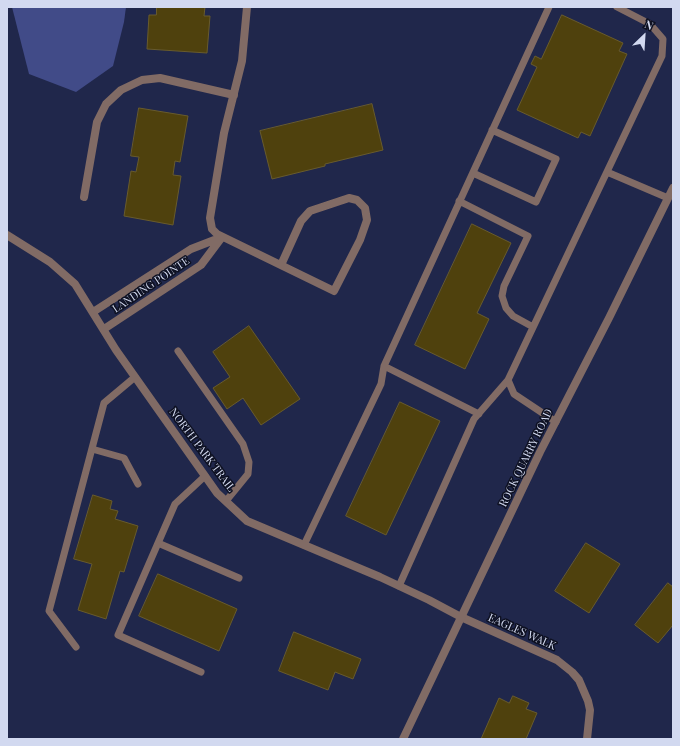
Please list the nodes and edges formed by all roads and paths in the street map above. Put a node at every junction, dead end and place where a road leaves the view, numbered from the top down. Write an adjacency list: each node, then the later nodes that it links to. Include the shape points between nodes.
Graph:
1 (247, 7): 4 (street, via 242,61)
2 (549, 7): 5 (lane)
3 (617, 7): 6 (lane, via 650,24 663,39 662,56)
4 (234, 95): 9 (street, via 160,78 142,80 121,90 106,104 97,122); 13 (street, via 221,145 210,218 214,232)
5 (492, 130): 7 (lane); 7 (lane, via 556,159 536,202)
6 (607, 172): 10 (lane); 16 (lane)
7 (472, 173): 11 (lane)
8 (673, 188): 10 (street, ROCK QUARRY ROAD)
9 (84, 197)
10 (671, 198): 23 (street, ROCK QUARRY ROAD)
11 (459, 201): 16 (lane, via 528,236 504,286 502,296 506,308 513,316); 19 (lane)
12 (7, 235): 15 (street, NORTH PARK TRAIL, via 50,262 75,284)
13 (222, 237): 14 (street); 15 (street, LANDING POINTE, via 191,250); 17 (street, LANDING POINTE, via 201,265)
14 (281, 265): 14 (street, via 301,221 310,211 349,198 362,204 367,220 360,240 334,291)
15 (93, 312): 17 (street, NORTH PARK TRAIL)
16 (533, 327): 21 (lane)
17 (104, 329): 20 (street, NORTH PARK TRAIL)
18 (178, 351): 27 (lane, via 243,444 249,462 248,474)
19 (384, 366): 22 (lane); 29 (lane, via 381,384)
20 (135, 377): 24 (lane, via 104,404); 25 (street, NORTH PARK TRAIL)
21 (508, 380): 22 (lane); 23 (lane, via 514,394)
22 (479, 414): 31 (lane, via 474,419)
23 (556, 422): 32 (street, ROCK QUARRY ROAD)
24 (92, 448): 26 (lane, via 124,458); 33 (lane, via 49,611)
25 (206, 476): 27 (street, NORTH PARK TRAIL); 28 (lane, via 175,504)
26 (138, 484)
27 (226, 501): 29 (street, NORTH PARK TRAIL, via 247,521)
28 (158, 543): 30 (lane); 34 (lane, via 118,635)
29 (304, 545): 31 (street, NORTH PARK TRAIL)
30 (239, 578)
31 (399, 586): 32 (street, NORTH PARK TRAIL)
32 (461, 617): 35 (street, ROCK QUARRY ROAD); 36 (street, EAGLES WALK, via 550,656 572,672 583,686 590,705)
33 (76, 647)
34 (201, 672)
35 (403, 739)
36 (587, 739)

